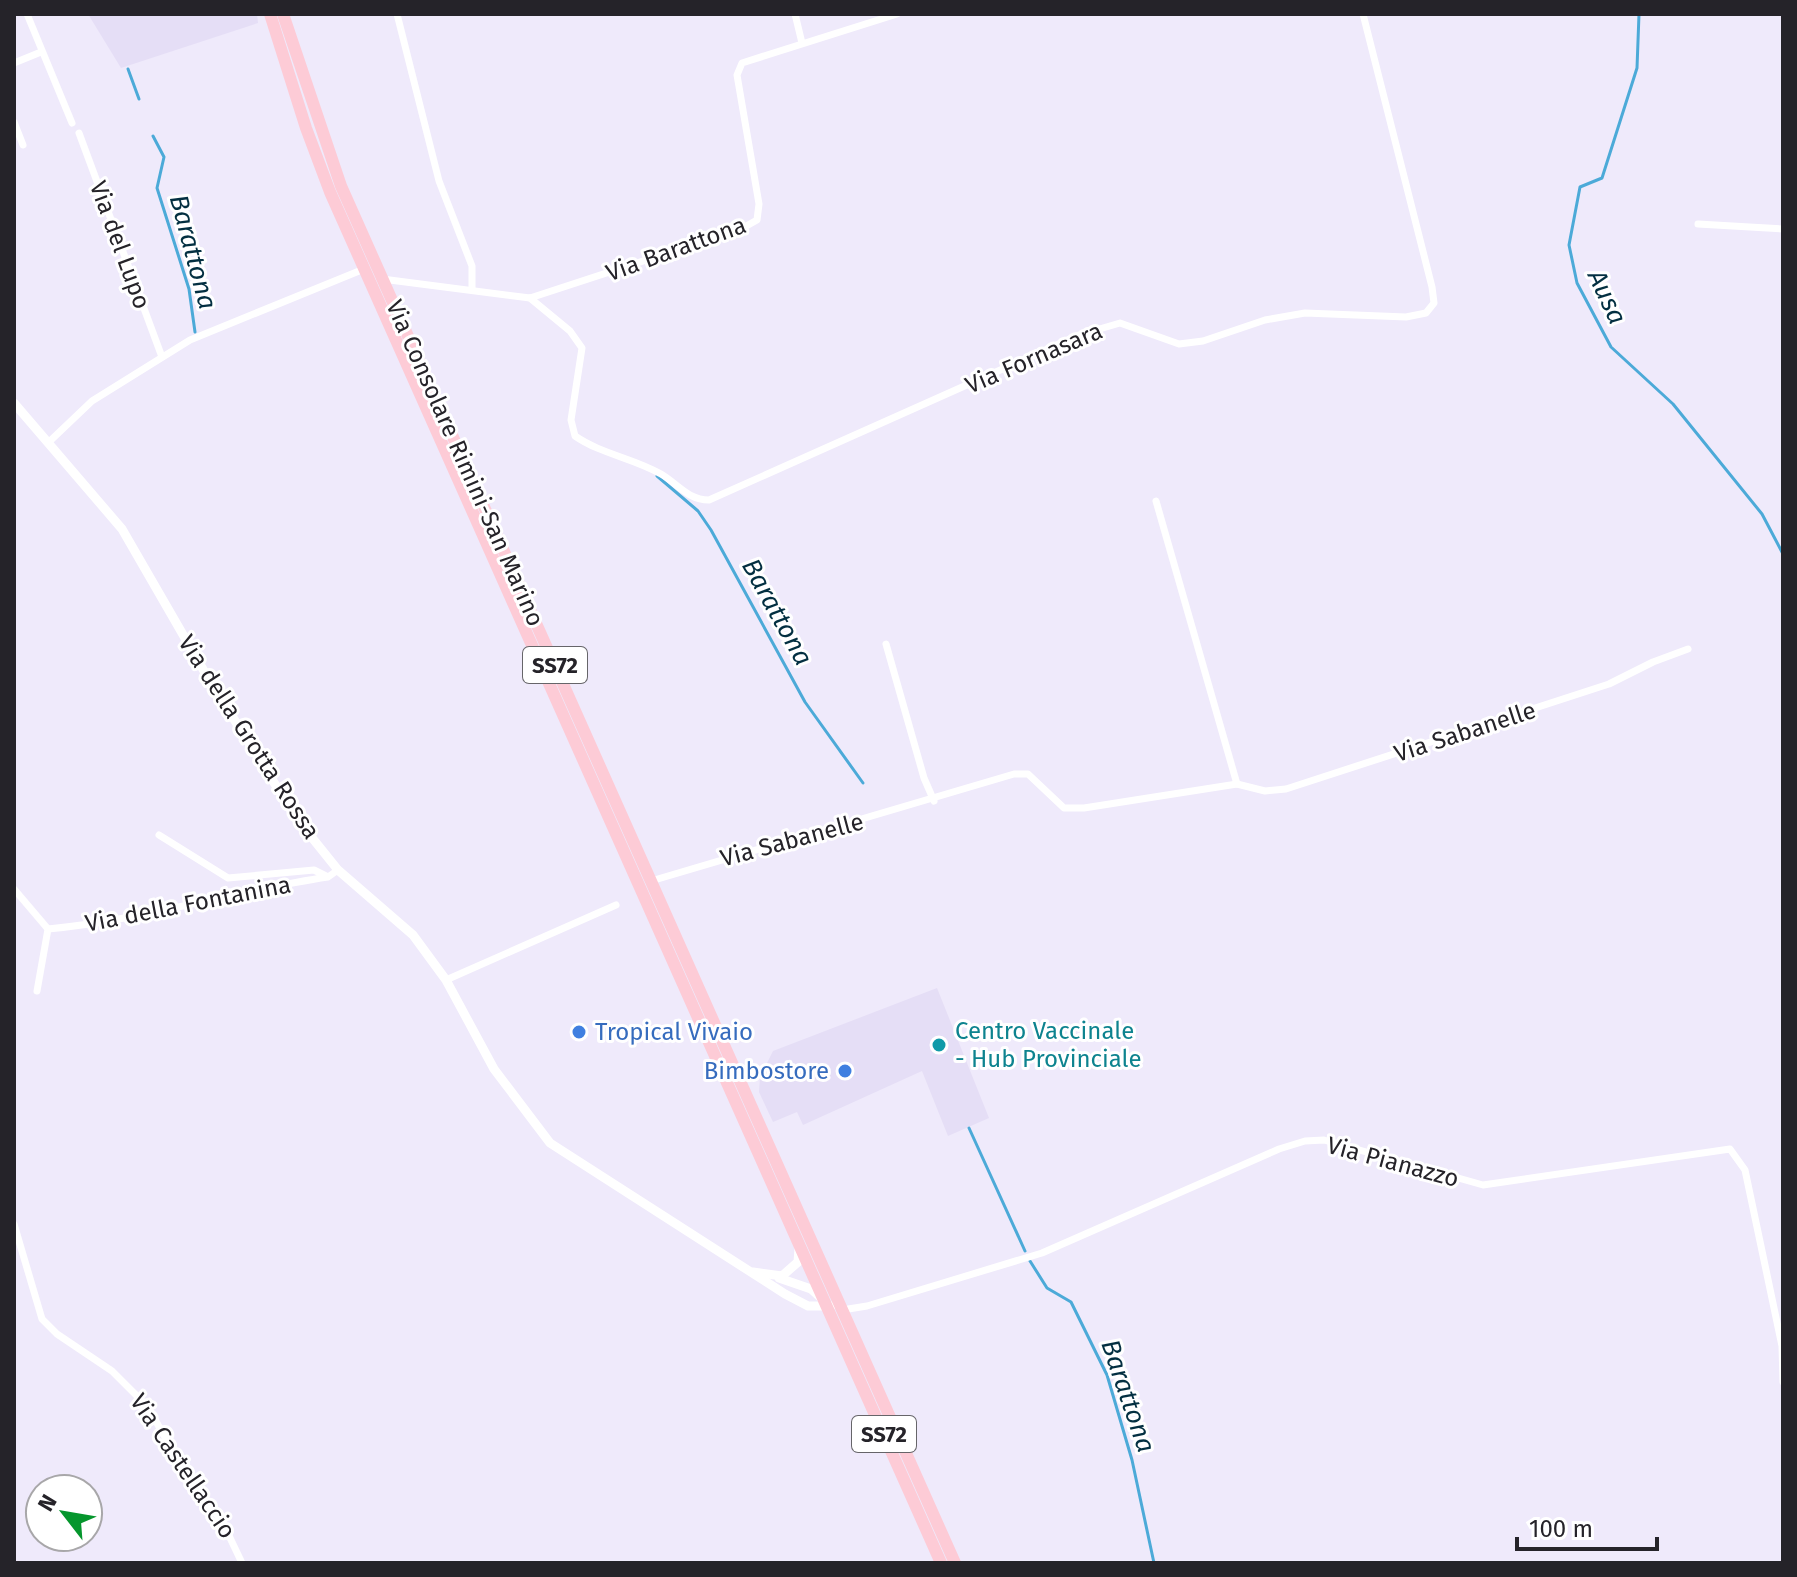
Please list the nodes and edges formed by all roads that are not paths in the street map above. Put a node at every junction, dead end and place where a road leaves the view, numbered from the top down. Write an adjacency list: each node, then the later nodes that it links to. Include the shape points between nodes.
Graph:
1 (27, 14): 9 (street)
2 (270, 14): 17 (main road, Via Consolare Rimini-San Marino / SS72, via 306,128)
3 (283, 14): 18 (main road, Via Consolare Rimini-San Marino / SS72, via 341,186)
4 (397, 14): 19 (street, via 439,181 472,266)
5 (795, 14): 8 (street)
6 (897, 14): 8 (street, Via Barattona)
7 (1363, 14): 20 (street, Via Fornasara, via 1432,287 1434,303 1426,313 1305,313 1179,344 1120,323 1079,335 863,434 709,500 698,500 661,474 575,436 571,420 582,348)
8 (802, 43): 20 (street, Via Barattona, via 742,63 737,75 759,204 757,220)
9 (41, 52): 10 (street); 12 (street)
10 (14, 63)
11 (14, 122): 14 (street)
12 (72, 123)
13 (79, 133): 21 (street, Via del Lupo)
14 (23, 145)
15 (1698, 224): 16 (street)
16 (1783, 229)
17 (363, 269): 18 (street); 21 (street, via 214,329); 39 (main road, Via Consolare Rimini-San Marino / SS72)
18 (384, 281): 19 (street, Via Barattona); 32 (main road, Via Consolare Rimini-San Marino / SS72)
19 (472, 290): 20 (street, Via Barattona)
20 (530, 298)
21 (162, 357): 23 (street, via 92,401)
22 (14, 403): 23 (street, Via della Grotta Rossa)
23 (50, 441): 30 (street, Via della Grotta Rossa, via 122,529 273,783)
24 (1156, 501): 27 (street)
25 (886, 644): 28 (street)
26 (1688, 649): 27 (street, Via Sabanelle, via 1609,684 1286,789 1265,791)
27 (1237, 784): 28 (street, Via Sabanelle, via 1064,808 1028,774 1014,774)
28 (934, 801): 32 (street, Via Sabanelle)
29 (159, 835): 31 (street, Via della Fontanina, via 228,878 314,870)
30 (338, 870): 31 (street, Via della Fontanina); 36 (street, Via della Grotta Rossa, via 413,935)
31 (328, 877): 35 (street, Via della Fontanina, via 233,893 171,911)
32 (651, 881): 43 (main road, Via Consolare Rimini-San Marino / SS72)
33 (14, 889): 35 (street)
34 (616, 905): 36 (street)
35 (48, 929): 37 (street)
36 (446, 980): 40 (street, Via della Grotta Rossa, via 494,1069 550,1143)
37 (37, 991)
38 (14, 1224): 45 (street, Via Castellaccio, via 42,1319 112,1371 148,1407 190,1482 222,1521)
39 (798, 1241): 41 (street, via 798,1262); 42 (main road, Via Consolare Rimini-San Marino / SS72)
40 (750, 1271): 41 (street, Via della Grotta Rossa); 42 (street, Via della Grotta Rossa, via 808,1306)
41 (774, 1277): 42 (street, Via della Grotta Rossa, via 811,1289)
42 (827, 1305): 43 (street); 46 (main road, Via Consolare Rimini-San Marino / SS72)
43 (842, 1310): 44 (street, Via Pianazzo, via 1031,1257 1305,1141 1324,1140 1483,1185 1730,1149 1745,1170 1782,1346); 47 (main road, Via Consolare Rimini-San Marino / SS72)
44 (1783, 1382)
45 (242, 1563)
46 (941, 1563)
47 (955, 1563)

